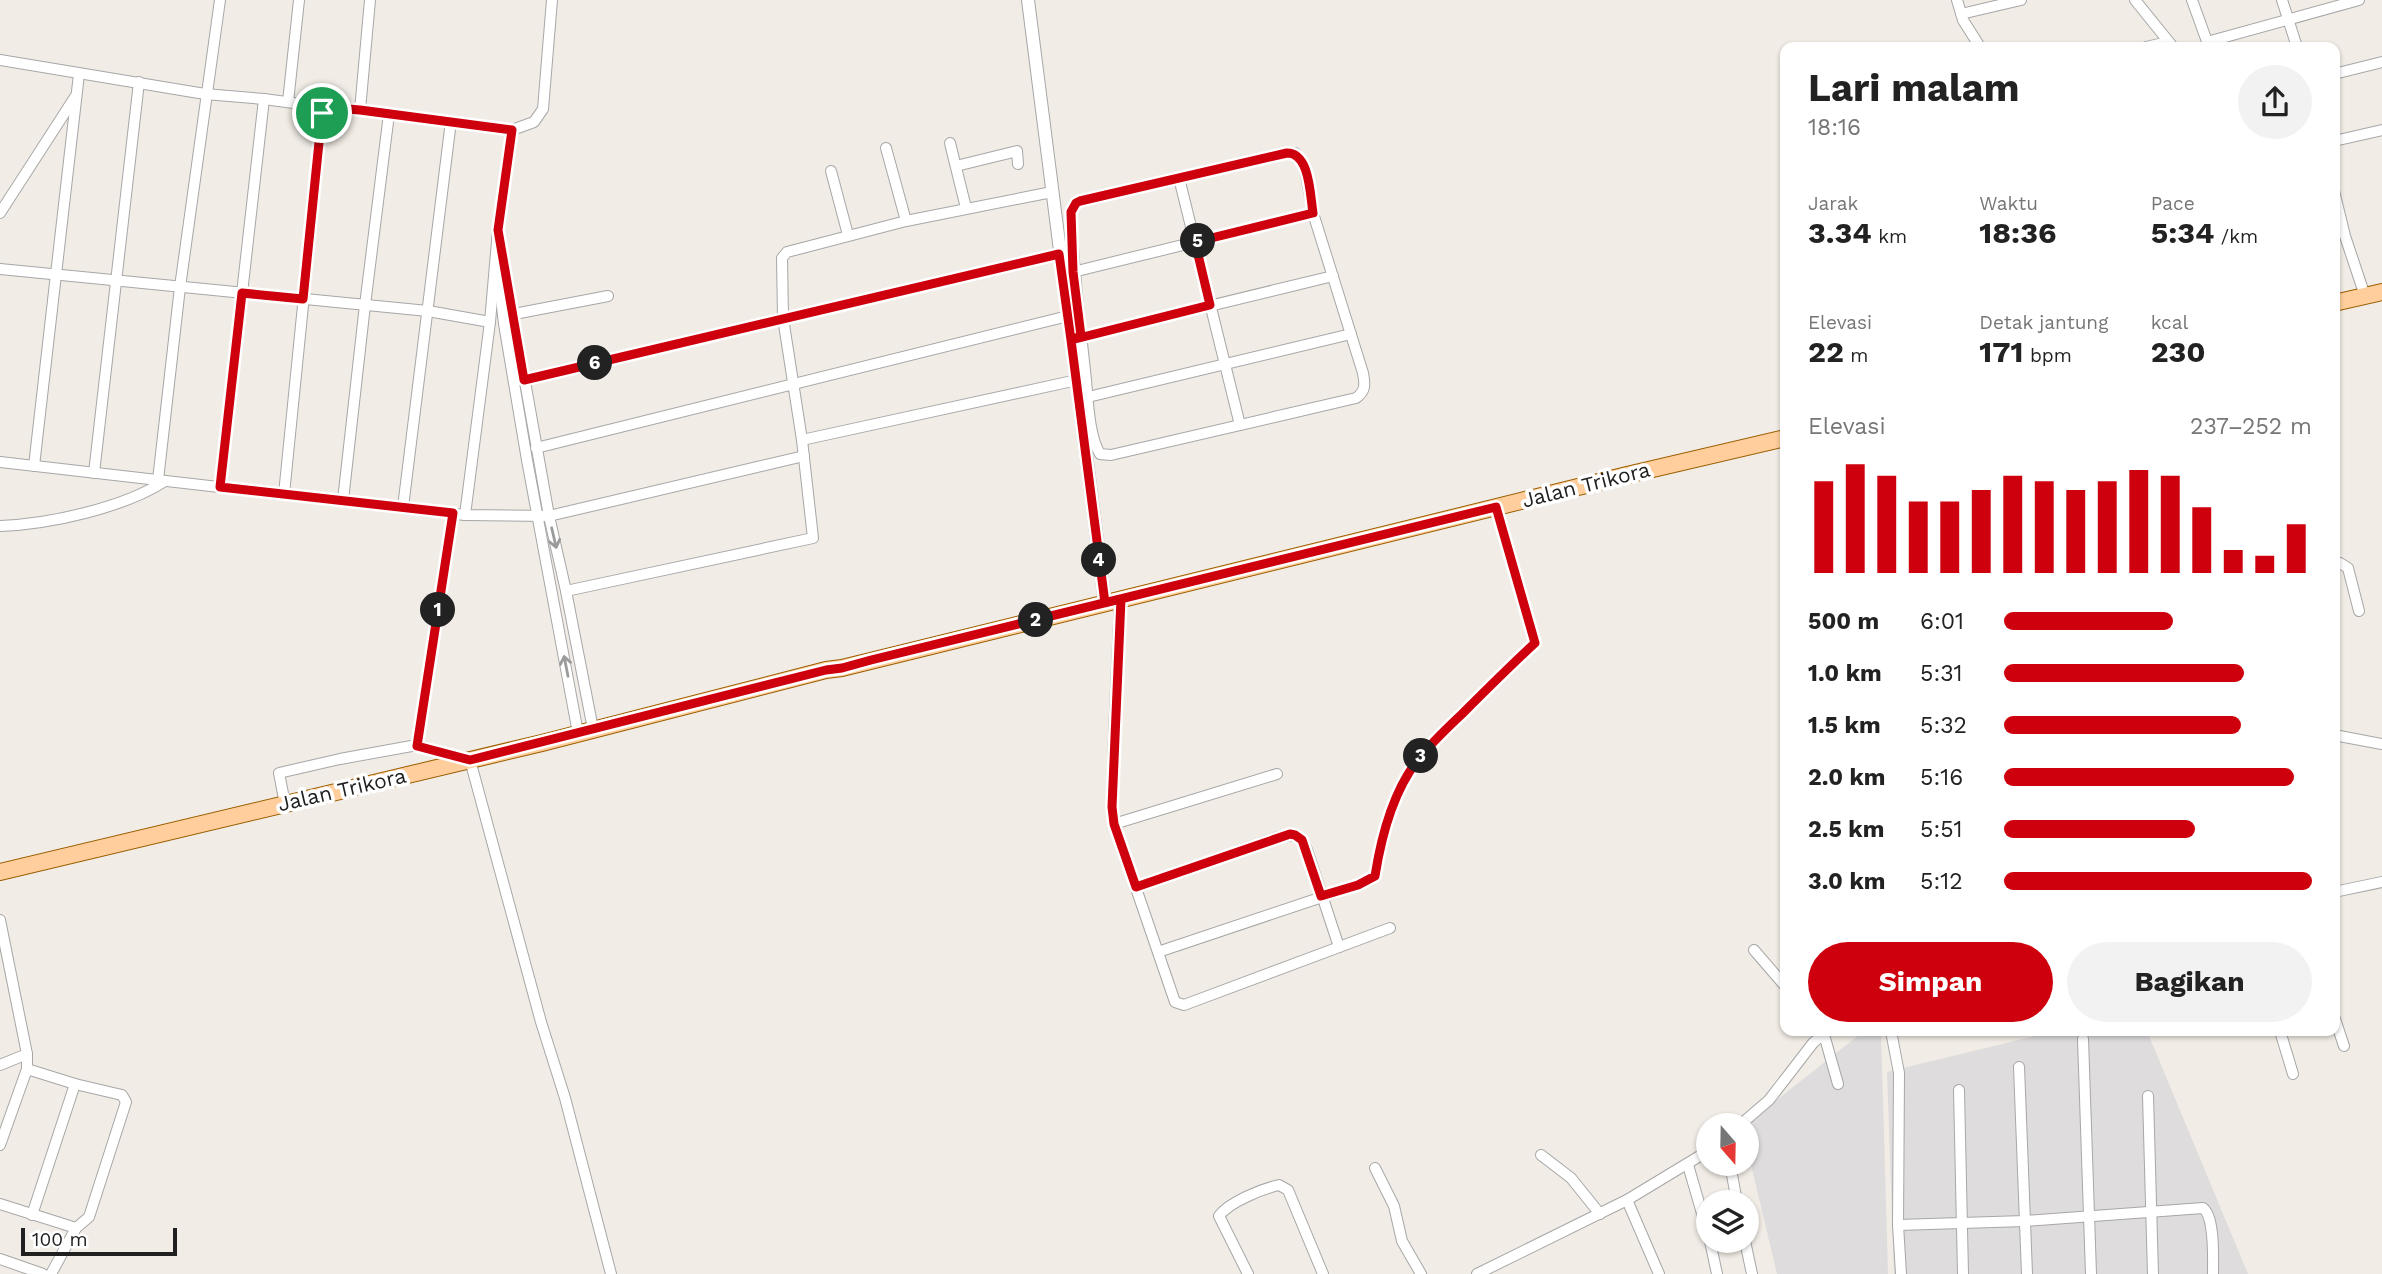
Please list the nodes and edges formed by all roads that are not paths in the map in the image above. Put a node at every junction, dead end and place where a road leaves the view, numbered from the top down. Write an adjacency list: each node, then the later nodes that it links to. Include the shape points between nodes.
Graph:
1 (220, 0): 24 (street)
2 (299, 0): 27 (street)
3 (370, 0): 29 (street)
4 (552, 0): 32 (street, via 542,109 534,122)
5 (1028, 0): 41 (street)
6 (1957, 0): 12 (street)
7 (2021, 0): 12 (street)
8 (2135, 0): 15 (street)
9 (2192, 0): 16 (street)
10 (2282, 0): 13 (street)
11 (2359, 0): 13 (street)
12 (1961, 14): 14 (street)
13 (2288, 21): 17 (street); 18 (street)
14 (1977, 42)
15 (2169, 42)
16 (2207, 42)
17 (2218, 42)
18 (2295, 42)
19 (0, 60): 22 (street)
20 (2382, 62): 21 (street)
21 (2340, 72)
22 (79, 74): 23 (street); 25 (street)
23 (139, 82): 24 (street); 56 (street)
24 (205, 94): 26 (street); 57 (street)
25 (76, 95): 44 (street); 54 (street)
26 (264, 99): 27 (street); 59 (street)
27 (288, 102): 28 (street)
28 (323, 107): 29 (street); 62 (street)
29 (360, 110): 30 (street)
30 (389, 114): 31 (street); 64 (street)
31 (451, 121): 32 (street); 66 (street)
32 (512, 130): 47 (street)
33 (2382, 130): 34 (street)
34 (2340, 140)
35 (950, 143): 38 (street)
36 (886, 148): 46 (street)
37 (1018, 164): 38 (street, via 1017,151)
38 (956, 166): 42 (street)
39 (831, 171): 48 (street)
40 (1179, 178): 43 (street, via 1295,153 1304,164); 49 (street); 53 (street, via 1076,203 1071,212)
41 (1052, 192): 42 (street); 50 (street)
42 (966, 208): 46 (street)
43 (1313, 213): 49 (street); 55 (street)
44 (1, 214)
45 (2340, 216): 61 (street)
46 (906, 221): 48 (street)
47 (498, 230): 51 (street); 67 (street)
48 (848, 235): 69 (street, via 784,254)
49 (1195, 242): 53 (street); 65 (street)
50 (1059, 254): 68 (street); 69 (street)
51 (496, 259): 70 (street); 93 (street, via 504,324)
52 (0, 269): 54 (street)
53 (1073, 272): 72 (street)
54 (56, 274): 56 (street); 84 (street)
55 (1333, 276): 65 (street); 71 (street)
56 (116, 280): 57 (street); 85 (street)
57 (180, 287): 59 (street); 86 (street)
58 (2382, 292): 61 (main road)
59 (242, 293): 62 (street); 87 (street)
60 (608, 296): 67 (street)
61 (2365, 296): 63 (main road)
62 (303, 299): 64 (street); 88 (street)
63 (2340, 302)
64 (365, 305): 66 (street); 89 (street)
65 (1210, 305): 72 (street); 73 (street)
66 (428, 312): 70 (street); 90 (street)
67 (514, 314): 74 (street)
68 (1068, 316): 72 (street); 76 (street)
69 (783, 318): 74 (street); 76 (street)
70 (490, 322): 92 (street)
71 (1351, 334): 73 (street); 78 (street, via 1365,384 1361,394)
72 (1076, 338): 75 (street); 77 (street)
73 (1225, 365): 77 (street); 78 (street)
74 (524, 380): 81 (street)
75 (1077, 380): 80 (street); 97 (street)
76 (792, 383): 80 (street); 81 (street)
77 (1088, 397): 78 (street, via 1096,445 1103,456)
78 (1240, 425)
79 (1780, 439): 91 (main road, Jalan Trikora)
80 (802, 440): 82 (street)
81 (536, 448): 93 (street)
82 (804, 456): 93 (street); 96 (street, via 813,538)
83 (0, 463): 84 (street)
84 (34, 466): 85 (street)
85 (94, 473): 86 (street)
86 (162, 480): 87 (street); 94 (street, via 145,494 96,510)
87 (220, 487): 88 (street)
88 (284, 494): 89 (street)
89 (343, 500): 90 (street)
90 (403, 506): 92 (street)
91 (1496, 507): 97 (main road, Jalan Trikora); 111 (street, via 1535,643 1416,761 1394,806 1375,876)
92 (459, 514): 93 (street); 102 (street)
93 (544, 516): 96 (street, one-way to 96); 99 (street, one-way to 93)
94 (0, 526)
95 (2340, 563): 98 (street, via 2348,568)
96 (566, 591): 99 (street)
97 (1113, 601): 99 (main road, Jalan Trikora); 106 (street)
98 (2359, 611)
99 (586, 731): 103 (main road, Jalan Trikora)
100 (2340, 736): 101 (street)
101 (2382, 744)
102 (417, 746): 103 (street); 105 (street, via 279,773)
103 (470, 760): 105 (main road, Jalan Trikora); 156 (street)
104 (1276, 774): 106 (street)
105 (285, 804): 107 (main road, Jalan Trikora)
106 (1114, 824): 109 (street)
107 (0, 872)
108 (2382, 882): 110 (street)
109 (1136, 887): 111 (street, via 1290,834 1302,840); 116 (street)
110 (2340, 891)
111 (1321, 896): 114 (street); 116 (street)
112 (0, 920): 125 (street)
113 (1390, 928): 114 (street)
114 (1339, 947): 116 (street, via 1181,1006 1170,992)
115 (1754, 950): 117 (street)
116 (1158, 951)
117 (1780, 980)
118 (2340, 1034): 124 (street)
119 (1821, 1036): 134 (street)
120 (1826, 1036): 131 (street)
121 (1892, 1036): 149 (street, via 1899,1073)
122 (2282, 1036): 129 (street)
123 (2083, 1039): 146 (street)
124 (2344, 1046)
125 (27, 1054): 126 (street); 128 (street)
126 (0, 1065)
127 (2019, 1067): 147 (street)
128 (27, 1069): 130 (street); 135 (street)
129 (2293, 1074)
130 (75, 1084): 145 (street); 150 (street, via 122,1095 126,1102 89,1217)
131 (1838, 1084)
132 (1959, 1090): 148 (street)
133 (2148, 1096): 143 (street)
134 (1754, 1113)
135 (0, 1145)
136 (1541, 1154): 144 (street, via 1571,1178)
137 (1696, 1159): 138 (street)
138 (1688, 1165): 140 (street); 141 (street)
139 (1375, 1168): 159 (street, via 1394,1206 1402,1241)
140 (1696, 1193)
141 (1627, 1200): 144 (street); 161 (street)
142 (0, 1204): 145 (street)
143 (2151, 1211): 146 (street); 168 (street); 169 (street, via 2207,1210)
144 (1600, 1214): 160 (street)
145 (32, 1215): 150 (street)
146 (2089, 1216): 147 (street); 167 (street)
147 (2025, 1221): 148 (street); 166 (street)
148 (1961, 1223): 149 (street); 165 (street)
149 (1898, 1225): 164 (street)
150 (76, 1228): 155 (street)
151 (1713, 1253): 162 (street)
152 (1748, 1253): 163 (street)
153 (0, 1259): 154 (street)
154 (43, 1274)
155 (51, 1274)
156 (611, 1274)
157 (1248, 1274): 158 (street, via 1219,1216 1250,1196 1279,1185 1288,1191)
158 (1323, 1274)
159 (1421, 1274)
160 (1477, 1274)
161 (1659, 1274)
162 (1717, 1274)
163 (1752, 1274)
164 (1901, 1274)
165 (1963, 1274)
166 (2026, 1274)
167 (2091, 1274)
168 (2153, 1274)
169 (2213, 1274)

